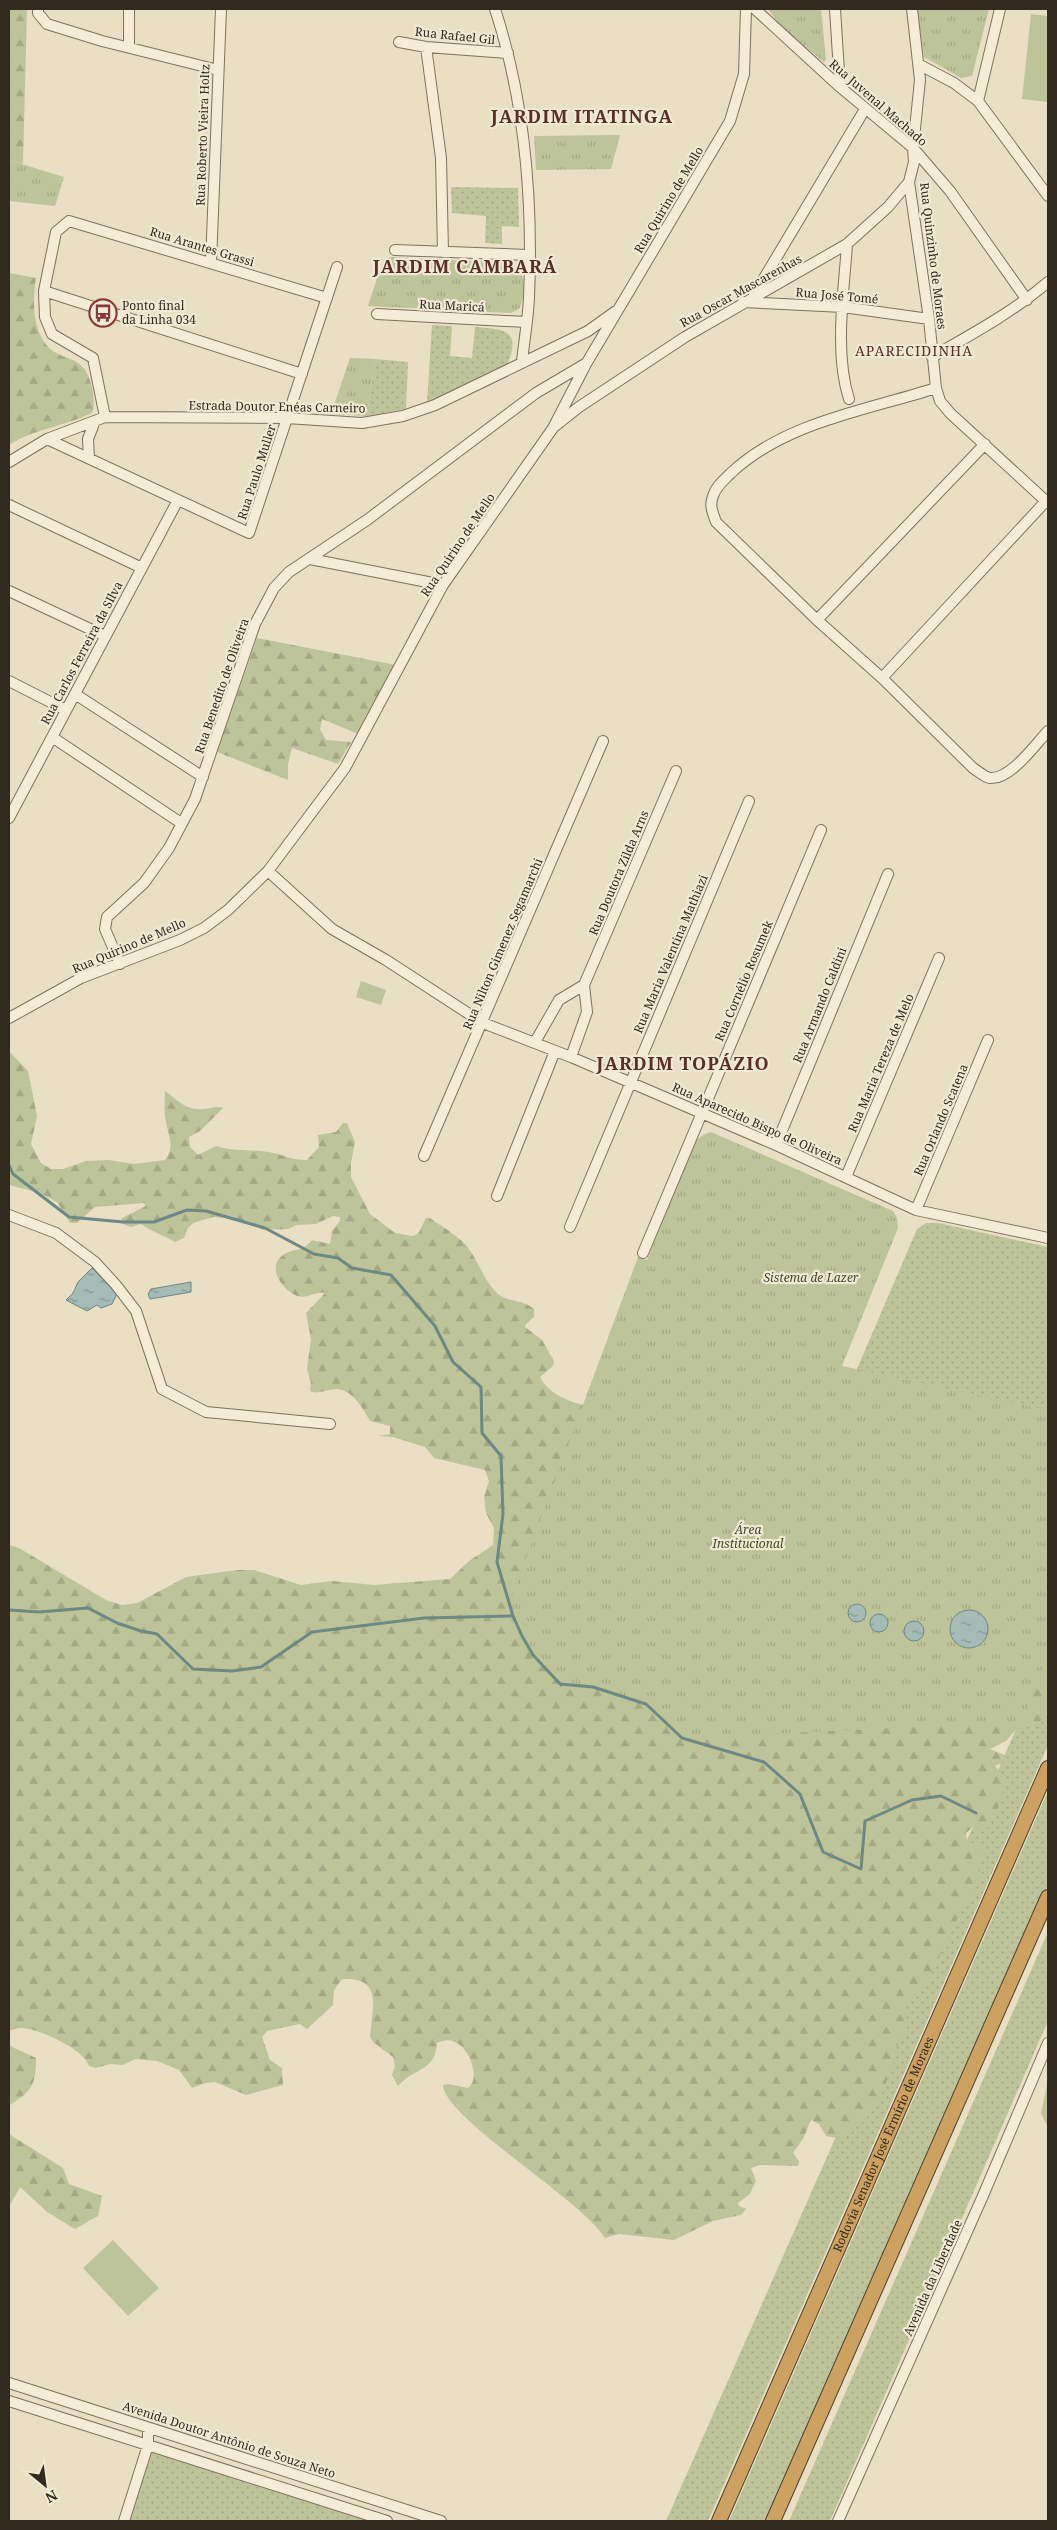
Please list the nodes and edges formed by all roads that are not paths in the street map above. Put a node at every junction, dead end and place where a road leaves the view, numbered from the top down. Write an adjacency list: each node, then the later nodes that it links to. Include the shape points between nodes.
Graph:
1 (38, 9): 11 (street, via 47,24)
2 (129, 9): 11 (street)
3 (221, 9): 15 (street, Rua Roberto Vieira Holtz)
4 (495, 9): 13 (street)
5 (746, 9): 35 (street, Rua Quirino de Mello, via 744,74 730,121)
6 (755, 9): 16 (street, Rua Juvenal Machado)
7 (834, 9): 16 (street)
8 (912, 9): 14 (street, Rua Quinzinho de Moraes)
9 (1000, 9): 17 (street)
10 (399, 42): 12 (street, Rua Rafael Gil)
11 (128, 47): 15 (street)
12 (426, 47): 13 (street, Rua Rafael Gil); 24 (street, via 441,158)
13 (508, 53): 25 (street, via 529,186)
14 (920, 65): 17 (street); 19 (street, Rua Quinzinho de Moraes)
15 (218, 70): 26 (street, Rua Roberto Vieira Holtz)
16 (840, 87): 18 (street, Rua Juvenal Machado)
17 (978, 102): 21 (street)
18 (865, 109): 19 (street, Rua Juvenal Machado); 30 (street)
19 (913, 148): 20 (street, Rua Quinzinho de Moraes, via 914,162); 32 (street, Rua Juvenal Machado, via 950,191)
20 (909, 182): 22 (street, Rua Oscar Mascarenhas, via 888,208); 37 (street, Rua Quinzinho de Moraes)
21 (1048, 196)
22 (847, 244): 30 (street, Rua Oscar Mascarenhas); 34 (street)
23 (395, 250): 24 (street)
24 (443, 252): 25 (street)
25 (528, 255): 38 (street)
26 (211, 263): 29 (street, Rua Arantes Grassi, via 69,221 56,232); 31 (street, Rua Arantes Grassi)
27 (337, 267): 31 (street, Rua Paulo Muller)
28 (1048, 282): 32 (street)
29 (44, 291): 42 (street); 45 (street, via 45,316 52,334 93,358)
30 (754, 295): 33 (street, Rua Oscar Mascarenhas)
31 (327, 298): 42 (street, Rua Paulo Muller)
32 (1027, 300): 39 (street)
33 (742, 302): 34 (street, Rua José Tomé); 48 (street, Rua Oscar Mascarenhas, via 636,369)
34 (843, 307): 37 (street, Rua José Tomé); 44 (street, via 842,377)
35 (619, 309): 40 (street, Estrada Doutor Enéas Carneiro, via 588,331); 41 (street, Rua Quirino de Mello)
36 (377, 314): 38 (street, Rua Maricá)
37 (928, 319): 39 (street, Rua Quinzinho de Moraes)
38 (526, 322): 40 (street)
39 (932, 357): 43 (street, Rua Quinzinho de Moraes)
40 (522, 362): 46 (street, Estrada Doutor Enéas Carneiro, via 435,405 403,416 362,423)
41 (586, 364): 48 (street, Rua Quirino de Mello); 56 (street, Rua Benedito de Oliveira, via 536,393)
42 (302, 374): 46 (street, Rua Paulo Muller)
43 (936, 388): 50 (street, via 940,401 950,413); 60 (street, via 812,425 765,447 718,485 711,509 716,522)
44 (849, 399)
45 (105, 417): 46 (street, Estrada Doutor Enéas Carneiro); 47 (street, Estrada Doutor Enéas Carneiro)
46 (288, 418): 53 (street, Rua Paulo Muller, via 249,533)
47 (95, 421): 49 (street, Estrada Doutor Enéas Carneiro); 51 (street, via 88,439)
48 (552, 428): 58 (street, Rua Quirino de Mello)
49 (47, 439): 51 (street); 52 (street, Estrada Doutor Enéas Carneiro)
50 (985, 444): 54 (street); 60 (street)
51 (89, 458): 53 (street)
52 (9, 462)
53 (178, 500): 57 (street, Rua Carlos Ferreira da SIlva)
54 (1047, 502): 62 (street)
55 (9, 505): 57 (street)
56 (310, 560): 58 (street); 70 (street, Rua Benedito de Oliveira, via 289,572 274,588 255,624)
57 (142, 568): 61 (street, Rua Carlos Ferreira da SIlva)
58 (443, 585): 75 (street, Rua Quirino de Mello, via 345,768)
59 (9, 591): 61 (street)
60 (817, 620): 62 (street)
61 (105, 636): 64 (street, Rua Carlos Ferreira da SIlva)
62 (882, 678): 66 (street, via 973,768 988,778 998,778 1010,772)
63 (9, 681): 65 (street)
64 (75, 694): 65 (street, Rua Carlos Ferreira da SIlva); 70 (street)
65 (66, 710): 67 (street, Rua Carlos Ferreira da SIlva)
66 (1048, 731)
67 (52, 738): 72 (street, Rua Carlos Ferreira da SIlva); 73 (street)
68 (603, 741): 81 (street, Rua Nilton Gimenez Segamarchi)
69 (676, 771): 79 (street, Rua Doutora Zilda Arns)
70 (203, 777): 73 (street, Rua Benedito de Oliveira)
71 (749, 801): 86 (street, Rua Maria Valentina Mathiazi)
72 (9, 818)
73 (180, 824): 78 (street, Rua Benedito de Oliveira, via 169,848 144,883 107,917 105,929)
74 (821, 830): 87 (street, Rua Cornélio Rosumek)
75 (268, 871): 78 (street, Rua Quirino de Mello, via 228,910 204,928); 81 (street, Rua Aparecido Bispo de Oliveira, via 332,929)
76 (888, 874): 88 (street, Rua Armando Caldini)
77 (939, 958): 90 (street, Rua Maria Tereza de Melo)
78 (120, 964): 80 (street, Rua Quirino de Mello, via 81,978)
79 (584, 984): 83 (street, via 559,1000); 85 (street, Rua Doutora Zilda Arns, via 587,1012)
80 (9, 1018)
81 (483, 1022): 83 (street, Rua Aparecido Bispo de Oliveira); 89 (street, Rua Nilton Gimenez Segamarchi)
82 (988, 1040): 92 (street, Rua Orlando Scatena)
83 (535, 1042): 84 (street, Rua Aparecido Bispo de Oliveira)
84 (555, 1051): 85 (street, Rua Aparecido Bispo de Oliveira); 91 (street)
85 (571, 1057): 86 (street, Rua Aparecido Bispo de Oliveira)
86 (631, 1082): 87 (street, Rua Aparecido Bispo de Oliveira); 94 (street, Rua Maria Valentina Mathiazi)
87 (702, 1114): 88 (street, Rua Aparecido Bispo de Oliveira); 96 (street, Rua Cornélio Rosumek)
88 (776, 1145): 90 (street, Rua Aparecido Bispo de Oliveira)
89 (424, 1156)
90 (846, 1177): 92 (street, Rua Aparecido Bispo de Oliveira)
91 (497, 1196)
92 (916, 1210): 95 (street, Rua Aparecido Bispo de Oliveira)
93 (9, 1214): 97 (street, via 56,1233 95,1262 116,1285 136,1311 162,1389 206,1412)
94 (570, 1226)
95 (1048, 1238)
96 (643, 1253)
97 (330, 1424)
98 (1048, 1768): 108 (highway, Rodovia Senador José Ermírio de Moraes)
99 (1048, 1897): 109 (highway)
100 (1048, 2043): 110 (street, Avenida da Liberdade)
101 (9, 2383): 103 (street, Avenida Doutor Antônio de Souza Neto)
102 (9, 2401): 104 (street)
103 (148, 2428): 104 (street); 107 (street, Avenida Doutor Antônio de Souza Neto)
104 (148, 2445): 105 (street); 106 (street)
105 (124, 2521)
106 (387, 2521)
107 (441, 2521)
108 (719, 2521)
109 (773, 2521)
110 (838, 2521)

